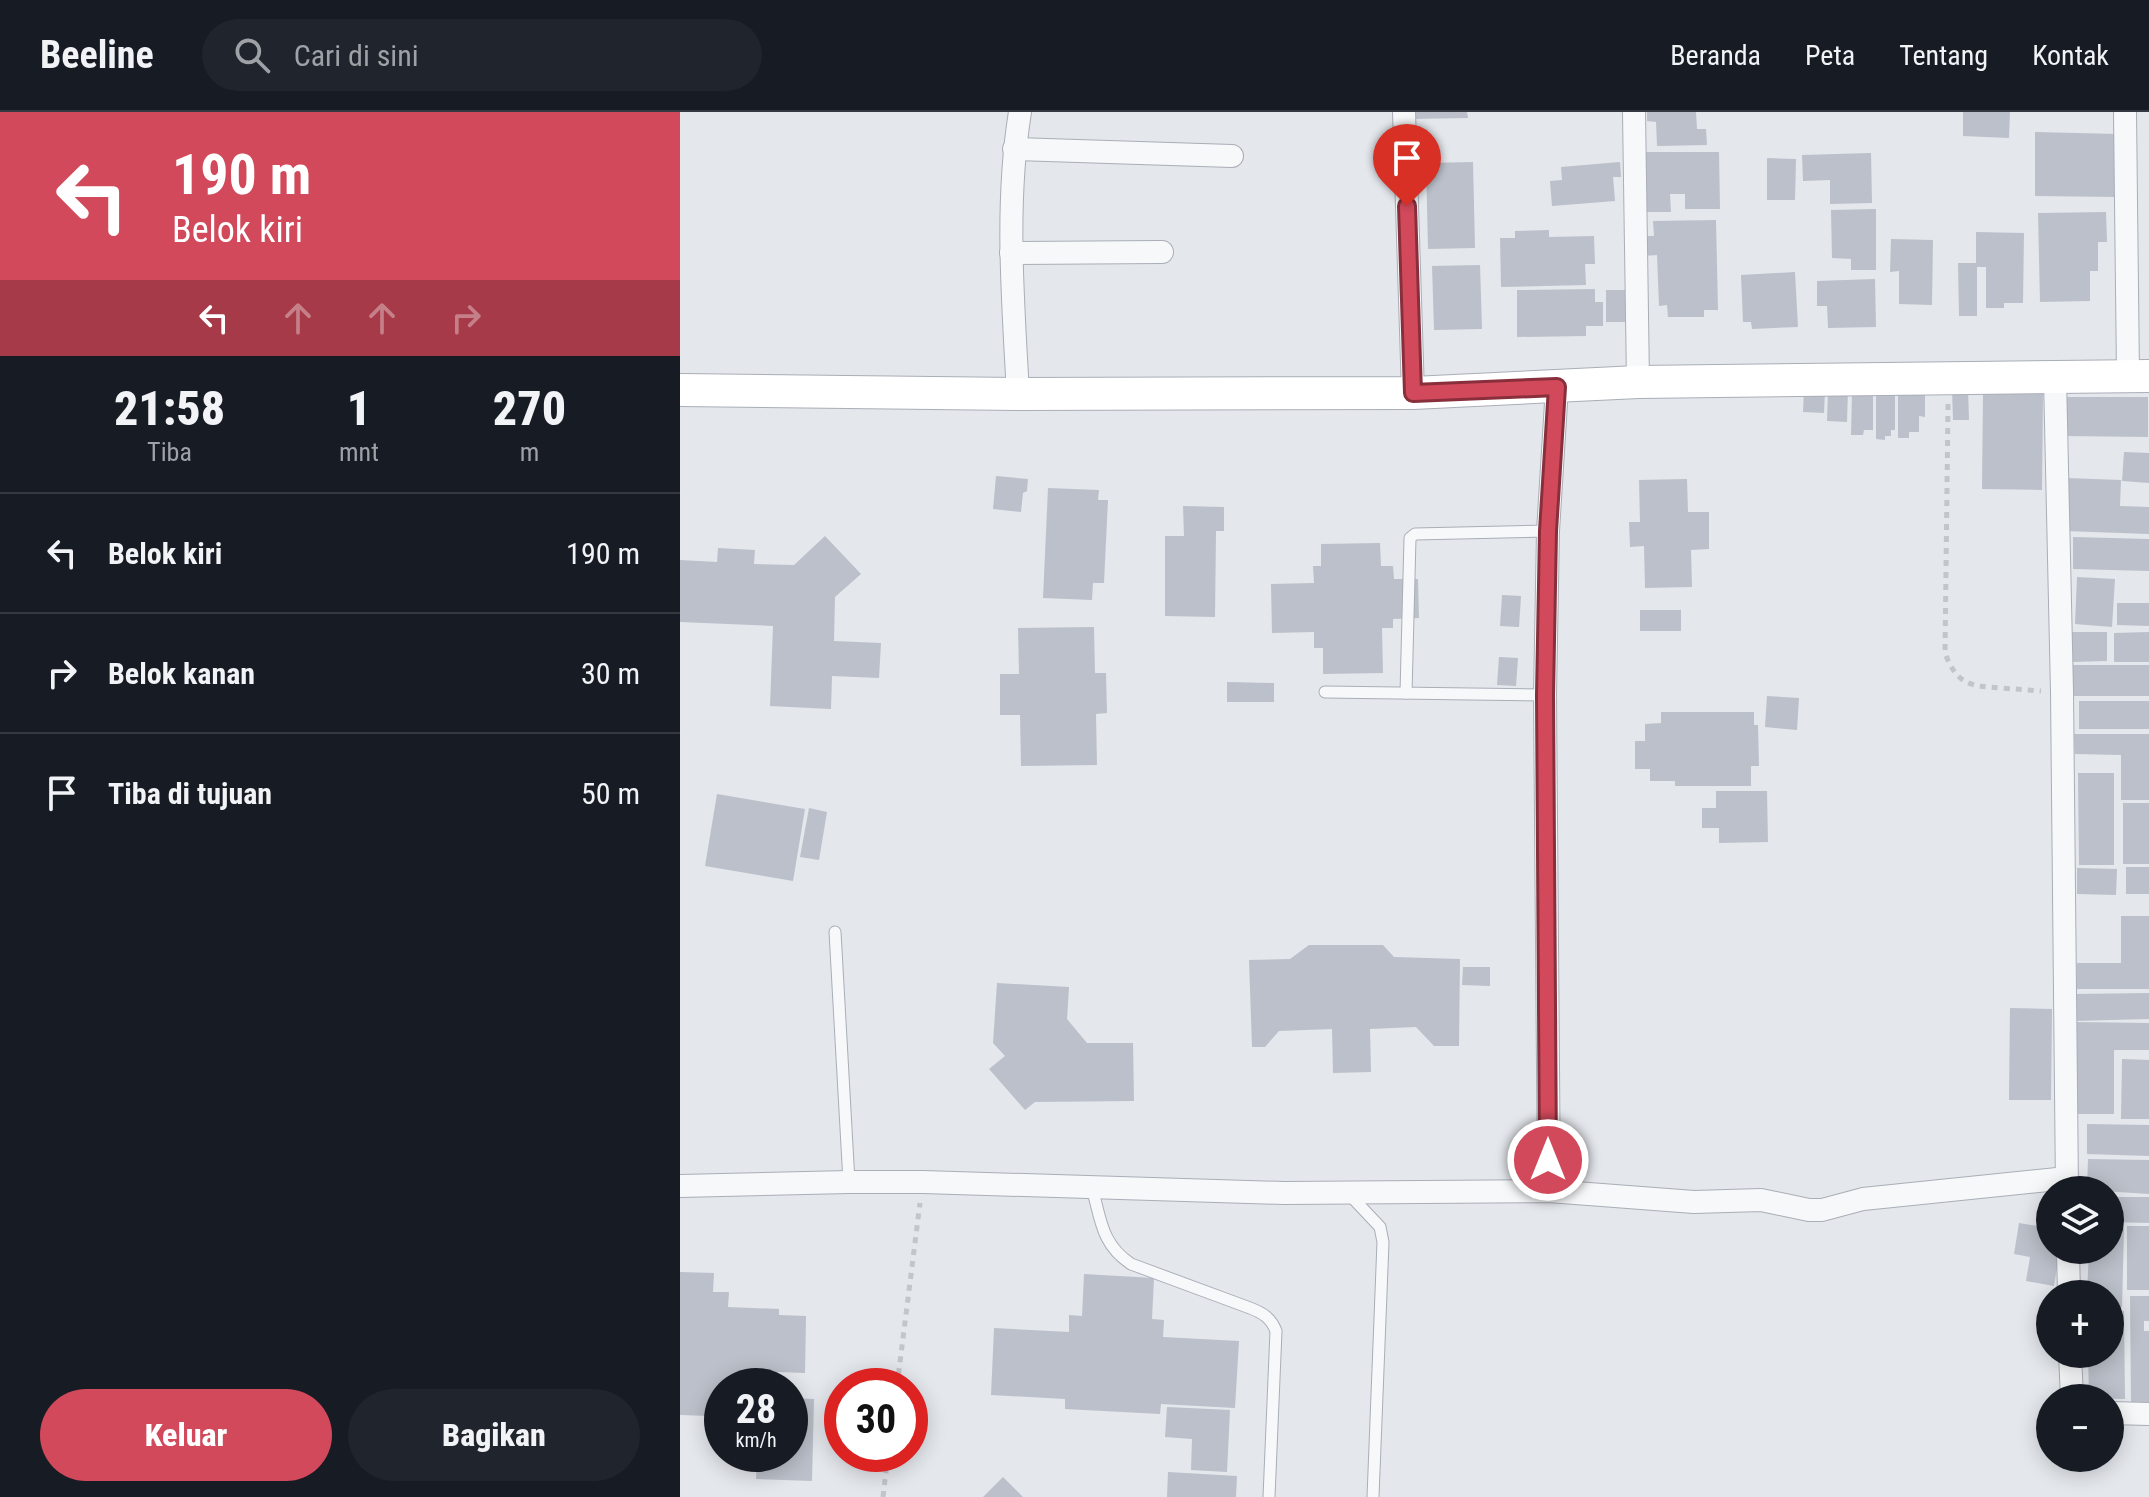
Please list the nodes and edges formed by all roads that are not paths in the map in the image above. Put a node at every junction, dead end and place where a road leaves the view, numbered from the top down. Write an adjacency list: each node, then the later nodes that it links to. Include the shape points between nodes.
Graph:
1 (1020, 112): 5 (street)
2 (1404, 112): 14 (street)
3 (1634, 112): 11 (street)
4 (2125, 112): 9 (street)
5 (1014, 149): 6 (street); 8 (street)
6 (1232, 156)
7 (1162, 252): 8 (street)
8 (1011, 253): 15 (street)
9 (2138, 376): 10 (main road)
10 (2055, 378): 11 (main road); 21 (street)
11 (1638, 382): 12 (main road)
12 (1557, 387): 14 (main road); 16 (street)
13 (680, 390): 15 (main road)
14 (1413, 393): 15 (main road)
15 (1018, 394)
16 (1548, 531): 18 (lane, via 1410,538); 19 (street)
17 (1325, 692): 18 (lane)
18 (1406, 693): 19 (lane)
19 (1545, 695): 26 (street)
20 (835, 932): 22 (lane)
21 (2067, 1176)
22 (849, 1182): 23 (street); 25 (street)
23 (680, 1186)
24 (2036, 1186): 26 (street, via 1863,1199 1822,1210 1761,1200 1694,1202)
25 (1092, 1188): 27 (street); 30 (lane, via 1107,1240 1117,1255 1272,1321 1276,1331)
26 (1549, 1191): 27 (street)
27 (1347, 1193): 31 (lane, via 1380,1227 1383,1242)
28 (2124, 1413): 29 (street)
29 (2149, 1414)
30 (1269, 1497)
31 (1373, 1497)

